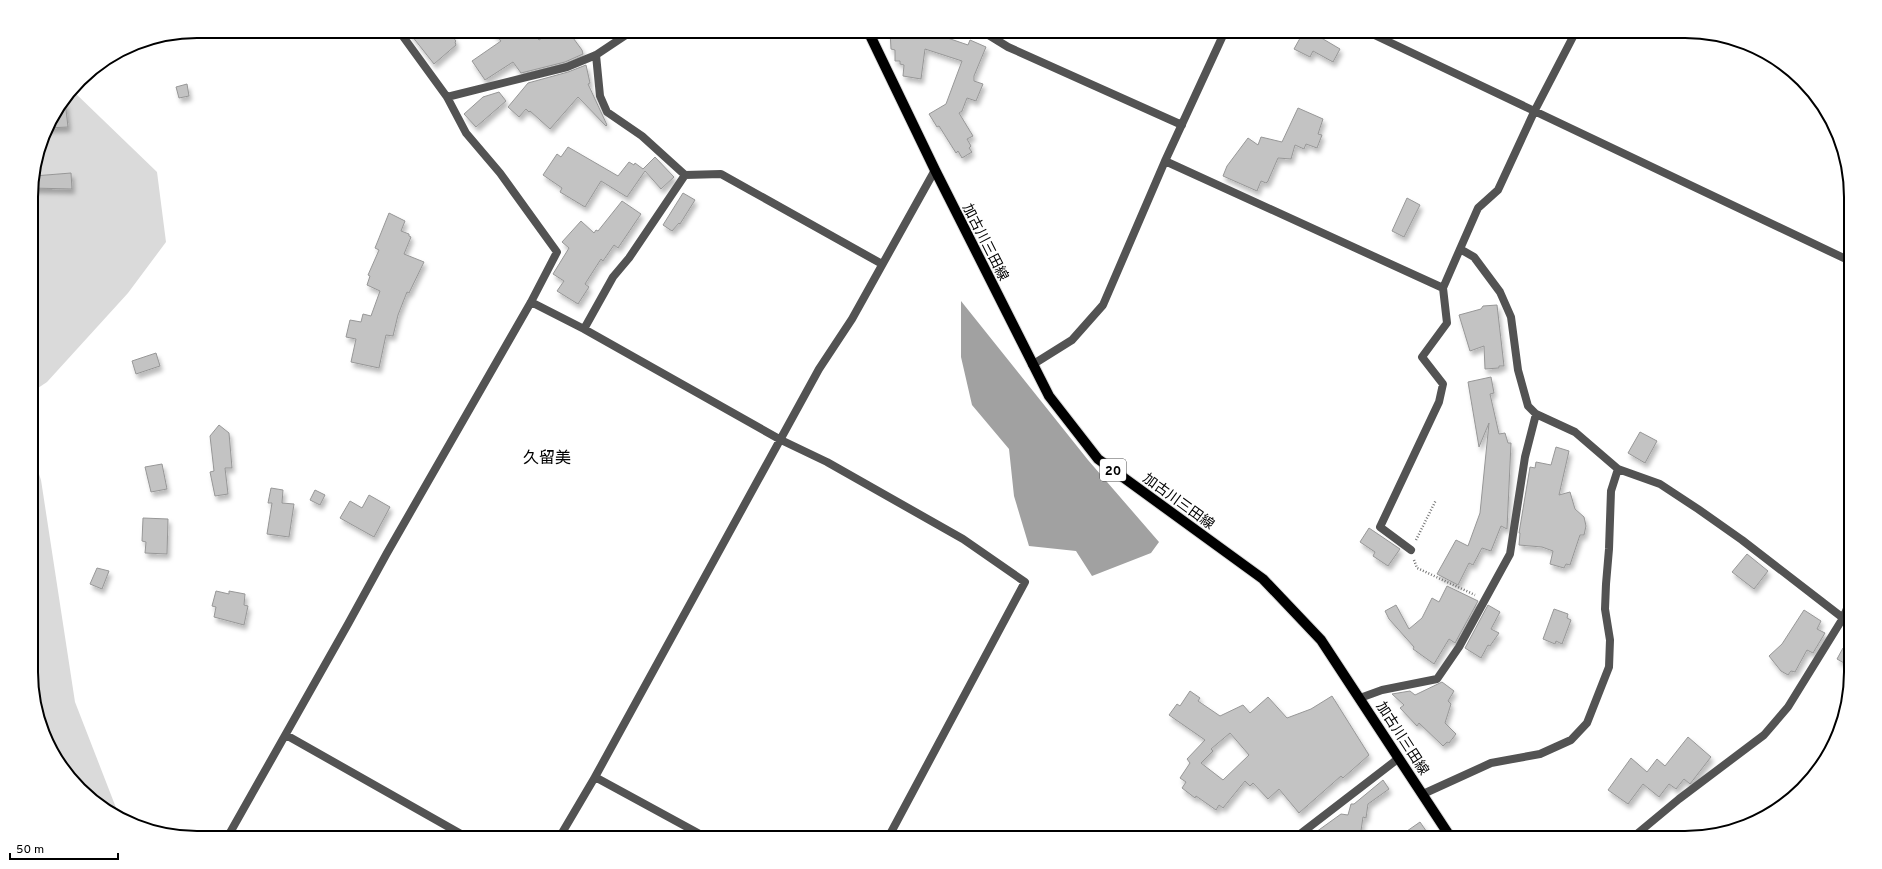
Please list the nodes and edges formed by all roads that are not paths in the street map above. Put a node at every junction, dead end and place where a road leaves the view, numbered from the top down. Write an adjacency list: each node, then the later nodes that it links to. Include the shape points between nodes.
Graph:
1 (404, 38): 9 (street)
2 (622, 38): 8 (street)
3 (871, 38): 13 (main road, 加古川三田線 / 20)
4 (993, 38): 11 (street, via 1008,47)
5 (1222, 38): 11 (street)
6 (1381, 38): 10 (street)
7 (1572, 38): 10 (street)
8 (596, 55): 9 (street, via 567,67); 14 (street, via 600,96 607,112 642,136)
9 (446, 97): 19 (street, via 466,133 500,173 558,252)
10 (1535, 110): 15 (street, via 1498,190 1478,208); 16 (street)
11 (1182, 125): 12 (street)
12 (1165, 161): 18 (street); 21 (street, via 1103,305 1072,340)
13 (935, 170): 17 (street); 21 (main road, 加古川三田線 / 20)
14 (685, 175): 17 (street, via 722,174); 20 (street, via 629,258 613,277)
15 (1460, 249): 18 (street); 22 (street, via 1474,257 1500,292 1511,317 1518,370 1528,406)
16 (1844, 257)
17 (882, 264): 23 (street, via 852,319 819,369)
18 (1443, 288): 25 (street, via 1447,323 1422,357 1443,384 1439,402 1380,527)
19 (531, 302): 20 (street); 28 (street)
20 (584, 329): 23 (street)
21 (1032, 365): 27 (main road, 加古川三田線 / 20, via 1049,396 1098,459 1263,579 1320,640)
22 (1536, 414): 24 (street, via 1575,432); 27 (street, via 1525,457 1510,554 1459,646 1437,679 1382,690)
23 (781, 440): 30 (street); 36 (street, via 827,462 963,538 1025,582)
24 (1618, 469): 26 (street, via 1660,484 1698,509); 31 (street, via 1611,491 1606,584 1609,667 1587,723 1572,740 1540,754 1491,763)
25 (1411, 550)
26 (1843, 618): 39 (street, via 1788,707 1764,735)
27 (1360, 698): 29 (main road, 加古川三田線 / 20)
28 (286, 735): 32 (street); 33 (street)
29 (1399, 758): 31 (main road, 加古川三田線 / 20); 37 (street)
30 (595, 777): 34 (street); 35 (street)
31 (1423, 794): 38 (main road, 加古川三田線 / 20)
32 (231, 831)
33 (456, 831)
34 (563, 831)
35 (694, 831)
36 (892, 831)
37 (1304, 831)
38 (1447, 831)
39 (1640, 831)

